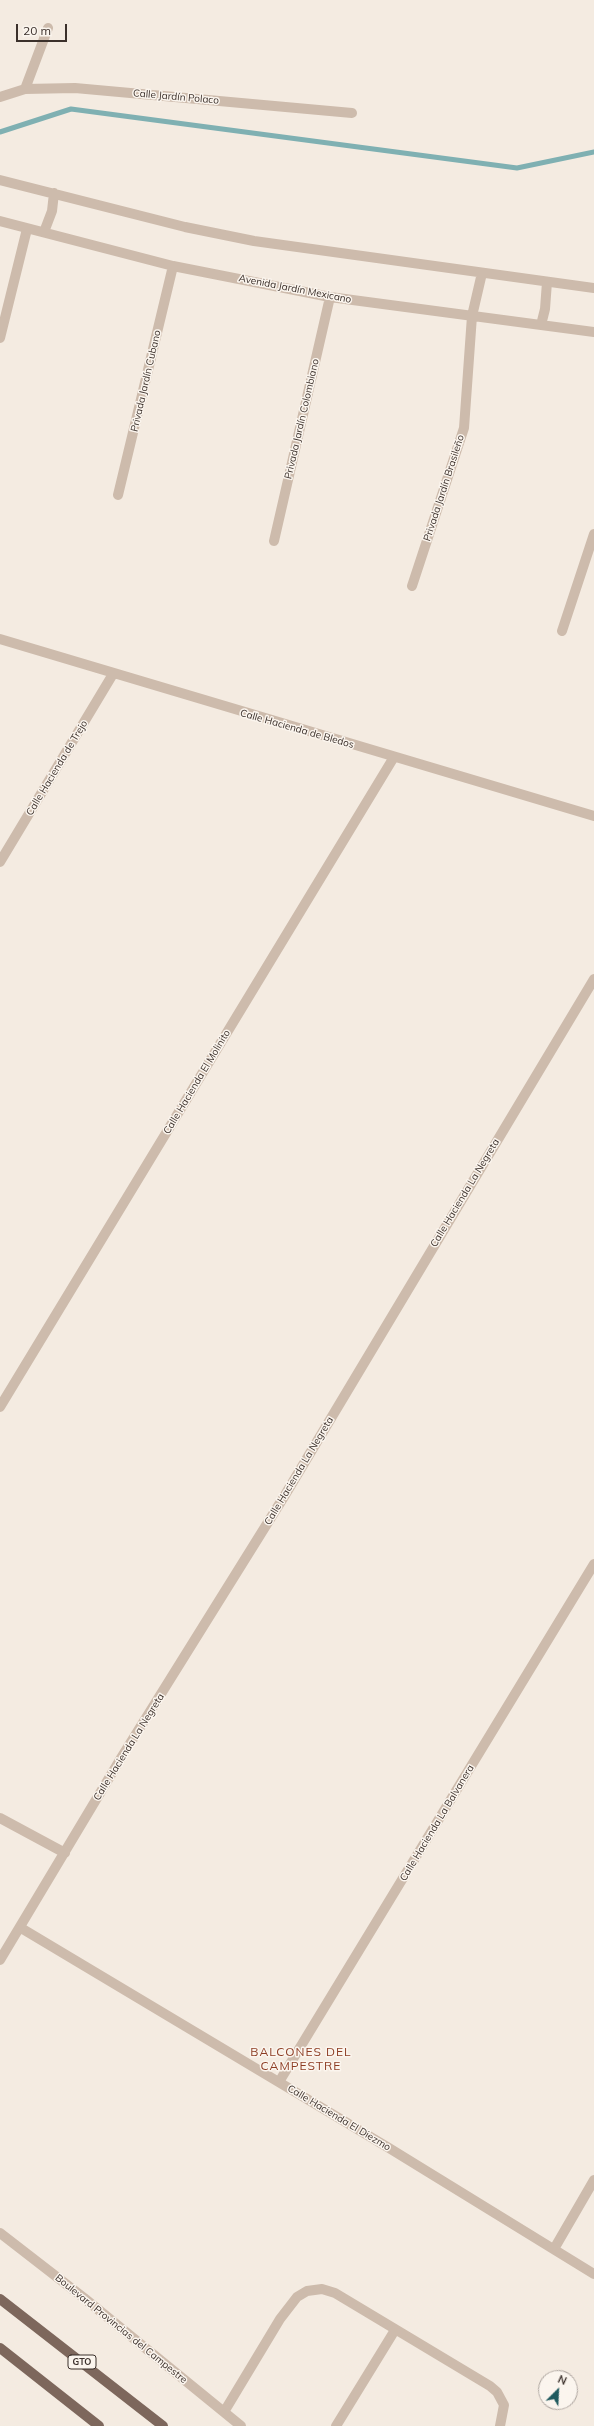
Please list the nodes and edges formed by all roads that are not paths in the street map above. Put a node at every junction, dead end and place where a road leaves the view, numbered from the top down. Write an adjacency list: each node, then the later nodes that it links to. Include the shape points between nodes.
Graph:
1 (48, 28): 2 (street)
2 (25, 89): 3 (street, Calle Jardín Polaco); 4 (street, Calle Jardín Polaco, via 75,88)
3 (0, 97)
4 (352, 113)
5 (1, 182): 6 (street)
6 (54, 193): 9 (street, via 52,211); 11 (street, via 185,227 254,241)
7 (0, 221): 8 (street, Avenida Jardín Mexicano)
8 (27, 229): 9 (street, Avenida Jardín Mexicano); 18 (street)
9 (44, 232): 10 (street, Avenida Jardín Mexicano)
10 (172, 266): 14 (street, Avenida Jardín Mexicano); 19 (street, Privada Jardín Cubano)
11 (482, 273): 12 (street); 15 (street, Privada Jardín Brasileño)
12 (547, 282): 13 (street); 16 (street)
13 (594, 288)
14 (330, 297): 15 (street, Avenida Jardín Mexicano); 21 (street, Privada Jardín Colombiano)
15 (472, 316): 16 (street, Avenida Jardín Mexicano); 22 (street, Privada Jardín Brasileño, via 464,428)
16 (541, 324): 17 (street, Avenida Jardín Mexicano)
17 (594, 332)
18 (0, 338)
19 (118, 495)
20 (594, 534): 23 (street)
21 (274, 541)
22 (412, 586)
23 (562, 631)
24 (0, 639): 25 (street, Calle Hacienda de Bledos)
25 (113, 674): 26 (street, Calle Hacienda de Bledos); 28 (street, Calle Hacienda de Trejo)
26 (394, 757): 27 (street, Calle Hacienda de Bledos); 30 (street, Calle Hacienda El Molinito)
27 (594, 816)
28 (0, 862)
29 (594, 980): 33 (street, Calle Hacienda La Negreta, via 285,1495 121,1758)
30 (0, 1407)
31 (594, 1564): 36 (street, Calle Hacienda La Balvanera)
32 (0, 1818): 33 (street)
33 (65, 1853): 34 (street, Calle Hacienda La Negreta)
34 (21, 1928): 35 (street, Calle Hacienda La Negreta); 36 (street, Calle Hacienda El Diezmo)
35 (0, 1960)
36 (279, 2082): 39 (street, Calle Hacienda El Diezmo)
37 (594, 2180): 39 (street)
38 (0, 2234): 44 (street, Boulevard Provincias del Campestre, via 84,2298)
39 (554, 2249): 40 (street, Calle Hacienda El Diezmo)
40 (594, 2274)
41 (0, 2299): 46 (main road, GTO)
42 (395, 2330): 44 (street, via 329,2290 302,2293 280,2319); 48 (street); 49 (street, via 497,2392 504,2406)
43 (0, 2348): 45 (main road)
44 (224, 2412): 47 (street, Boulevard Provincias del Campestre)
45 (99, 2426)
46 (163, 2426)
47 (241, 2426)
48 (336, 2426)
49 (500, 2426)

